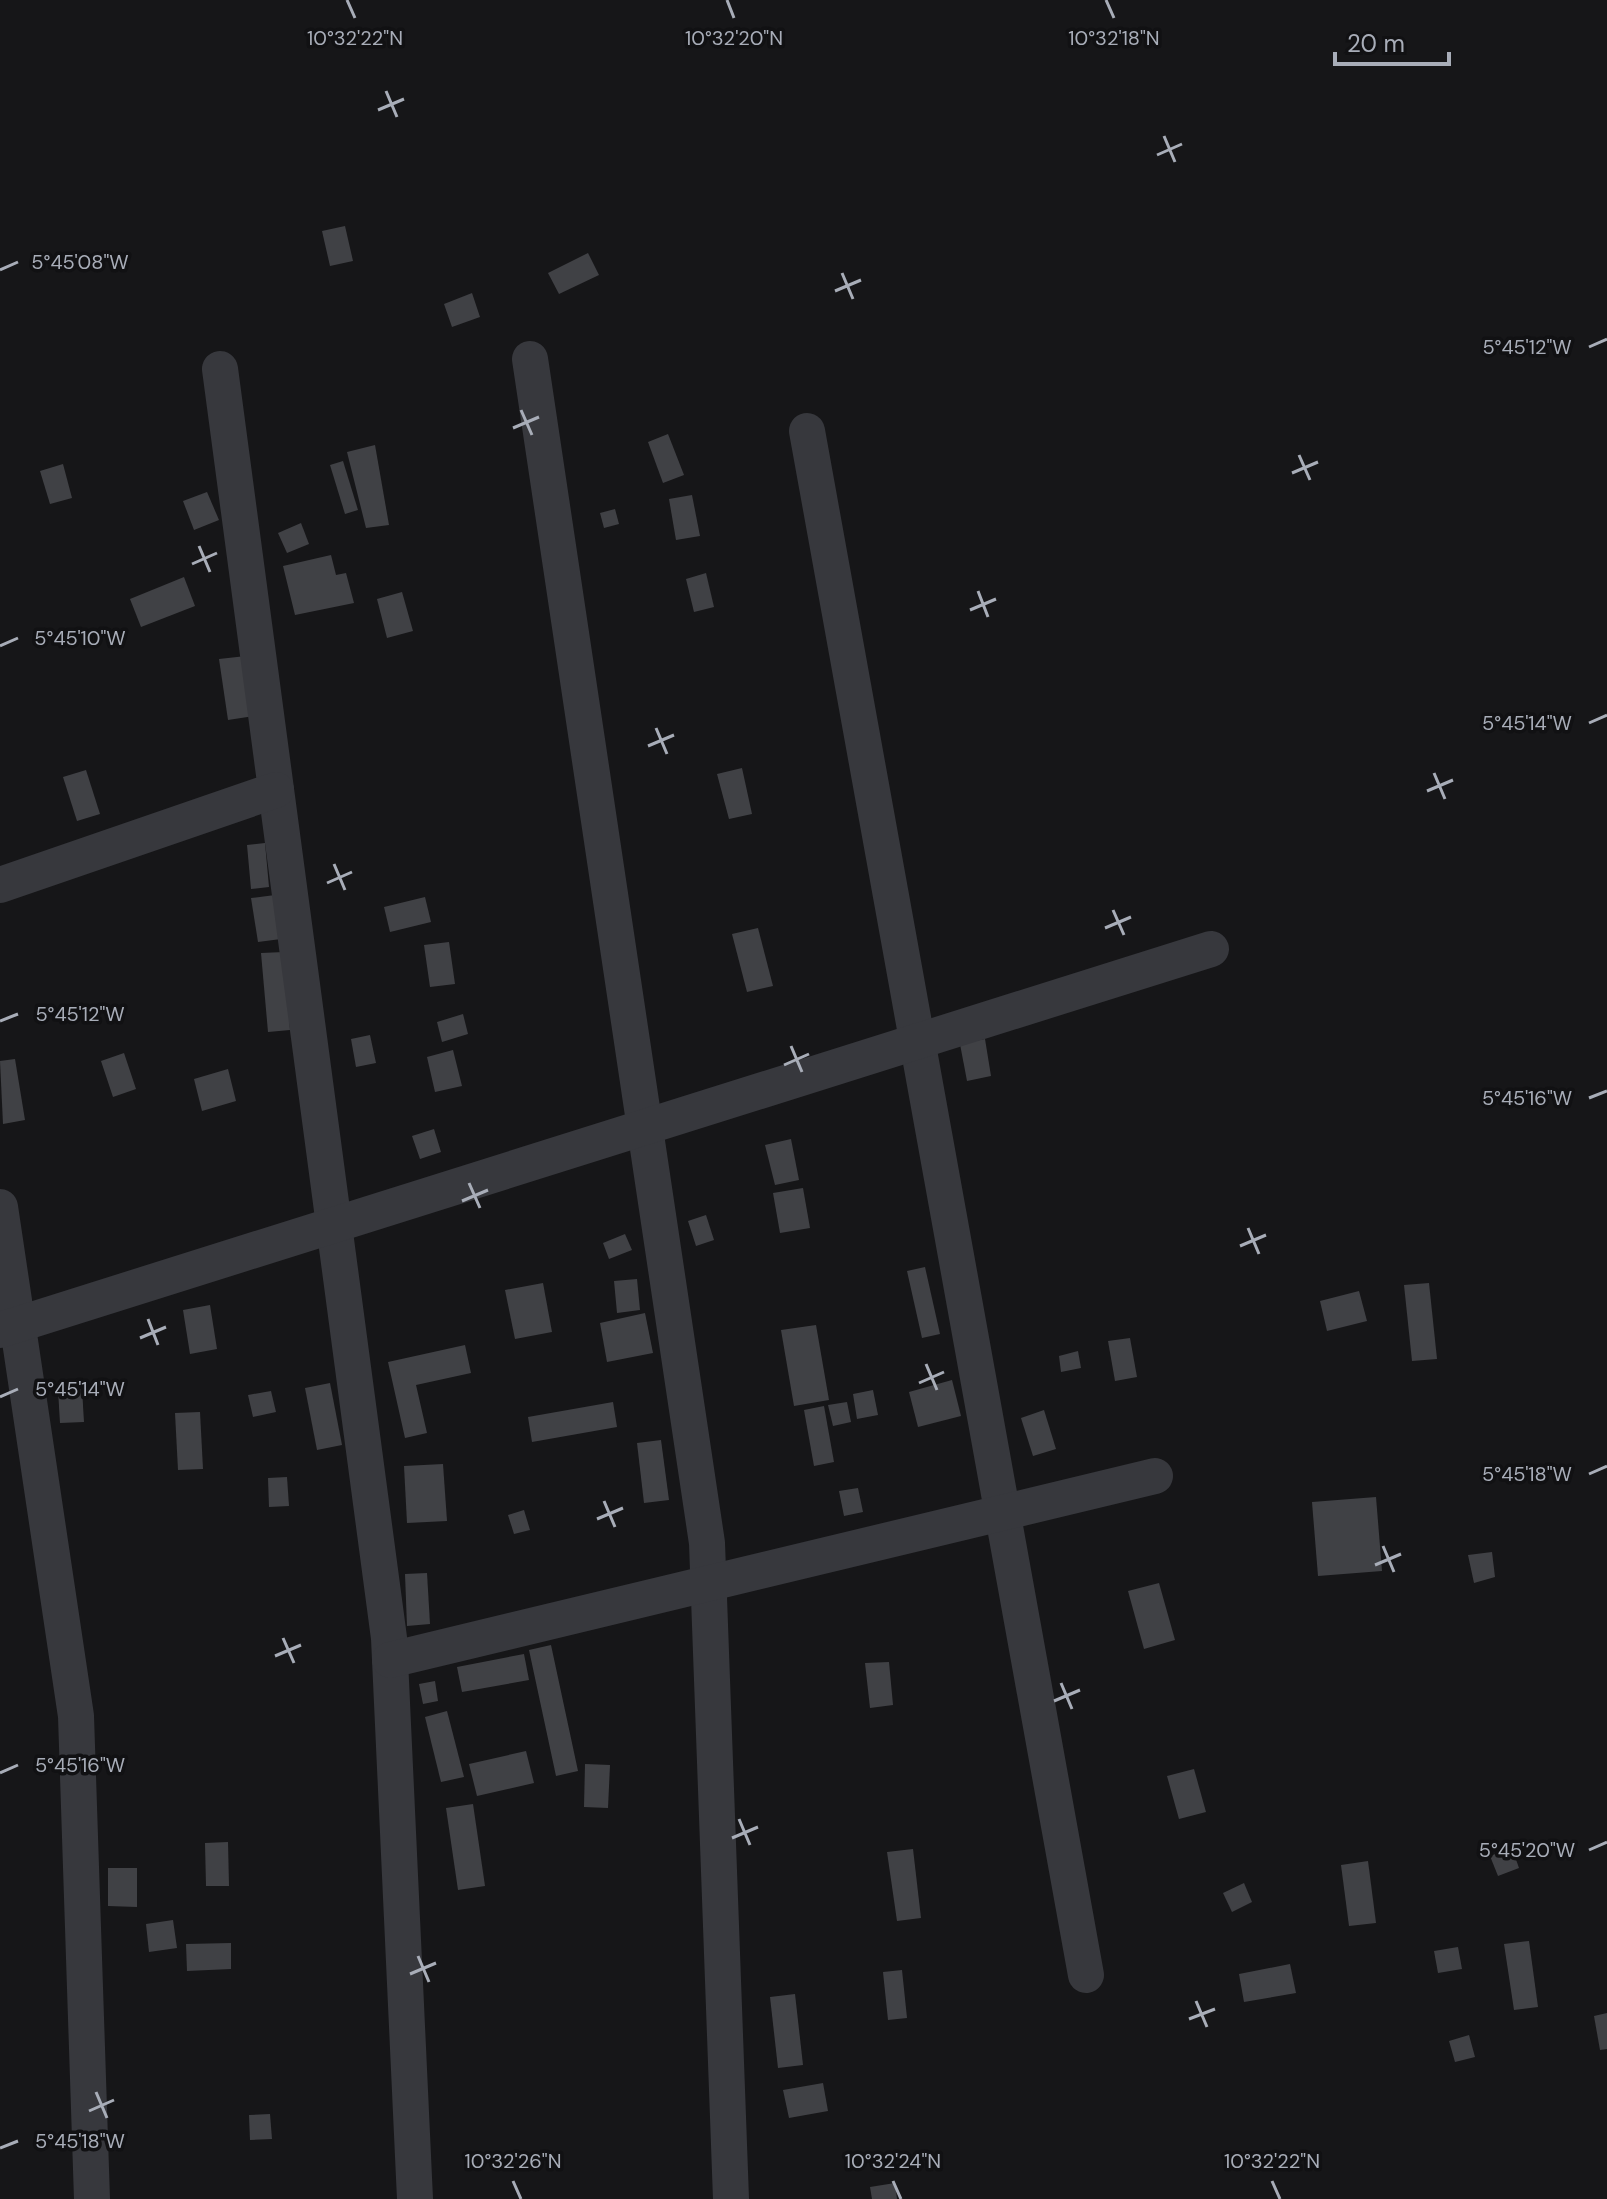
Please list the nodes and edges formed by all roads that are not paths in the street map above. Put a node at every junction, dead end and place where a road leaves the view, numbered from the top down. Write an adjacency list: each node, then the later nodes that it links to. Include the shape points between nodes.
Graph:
1 (530, 359): 8 (street)
2 (220, 369): 4 (street)
3 (807, 431): 7 (street)
4 (276, 790): 5 (street); 10 (street)
5 (0, 885)
6 (1211, 949): 7 (street)
7 (917, 1042): 8 (street); 13 (street)
8 (645, 1128): 10 (street); 14 (street)
9 (0, 1207): 11 (street)
10 (334, 1226): 11 (street); 15 (street)
11 (9, 1328): 17 (street, via 76,1716)
12 (1155, 1476): 13 (street)
13 (1002, 1513): 14 (street); 16 (street)
14 (709, 1583): 15 (street); 19 (street)
15 (390, 1660): 18 (street)
16 (1086, 1975)
17 (92, 2199)
18 (415, 2199)
19 (731, 2199)

